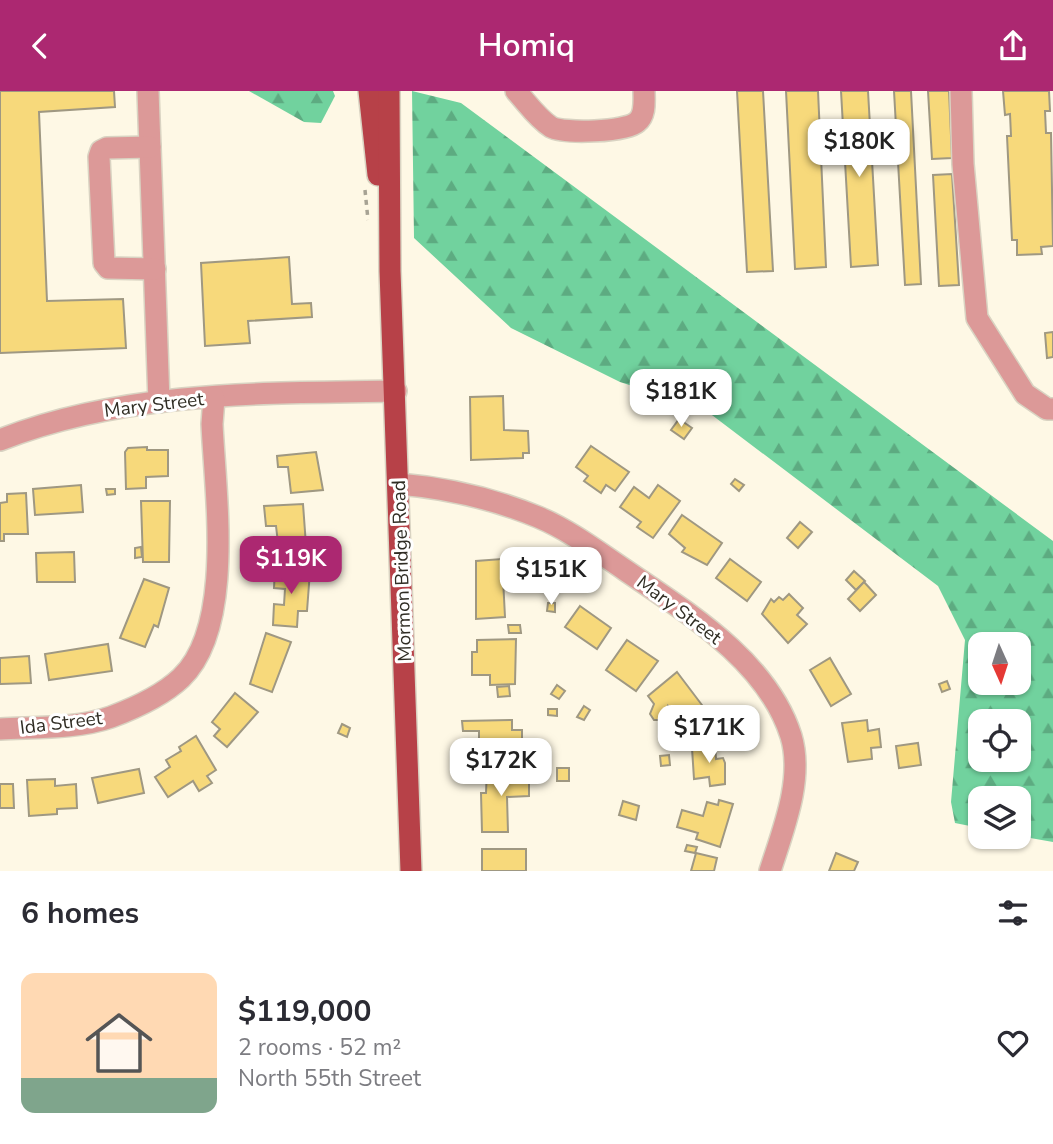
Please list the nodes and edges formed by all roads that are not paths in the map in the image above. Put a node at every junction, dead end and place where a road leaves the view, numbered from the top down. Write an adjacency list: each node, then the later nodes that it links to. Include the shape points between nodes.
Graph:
1 (148, 91): 7 (street)
2 (369, 91): 9 (main road, Mormon Bridge Road)
3 (389, 91): 9 (main road, Mormon Bridge Road)
4 (516, 91): 5 (street, via 552,127 569,132 636,124 642,117)
5 (645, 91)
6 (961, 91): 13 (street, via 977,318 1025,394)
7 (150, 148): 8 (street); 8 (street, via 107,148 99,156 104,263 108,268)
8 (155, 269): 12 (street)
9 (390, 271): 10 (main road, Mormon Bridge Road)
10 (396, 391): 11 (street, Mary Street); 15 (main road, Mormon Bridge Road)
11 (214, 398): 12 (street, Mary Street); 16 (street, Ida Street, via 218,569 213,613 201,648 183,677 159,695 110,717)
12 (159, 402): 14 (street, Mary Street, via 78,416)
13 (1053, 409)
14 (0, 440)
15 (399, 484): 17 (main road, Mormon Bridge Road); 18 (street, Mary Street, via 456,492 540,518 578,538 716,636 771,697 792,737 792,792)
16 (0, 729)
17 (411, 871)
18 (770, 871)

